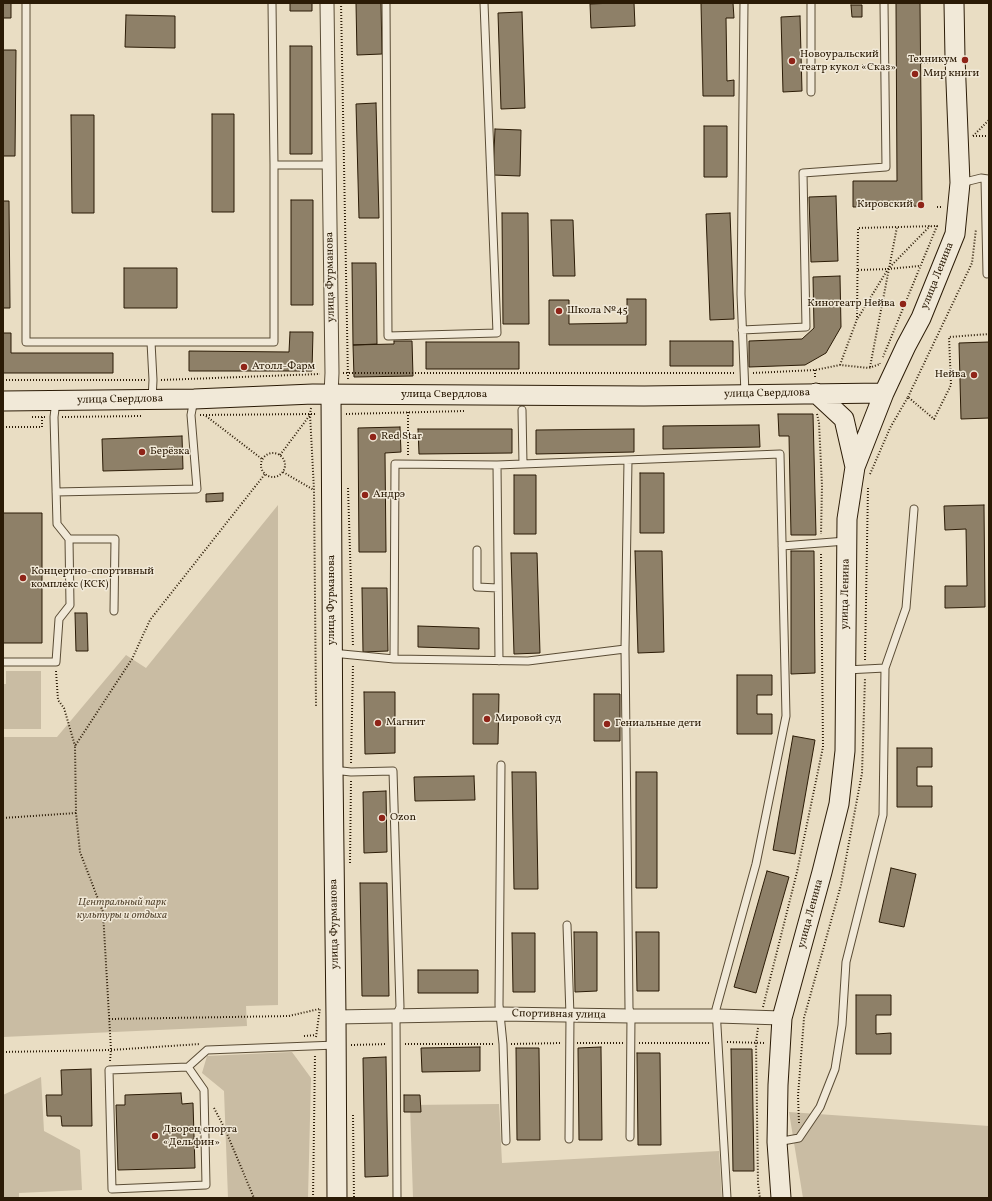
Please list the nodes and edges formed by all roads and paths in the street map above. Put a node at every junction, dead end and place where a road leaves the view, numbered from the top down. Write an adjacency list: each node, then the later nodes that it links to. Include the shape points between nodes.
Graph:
1 (26, 3): 34 (lane, via 26,342)
2 (272, 3): 18 (lane)
3 (327, 3): 19 (street, улица Фурманова)
4 (341, 3): 37 (path, via 347,373)
5 (386, 3): 6 (lane, via 388,336 497,333)
6 (484, 3)
7 (744, 3): 32 (lane)
8 (811, 3): 14 (lane)
9 (884, 3): 13 (lane)
10 (954, 3): 21 (main road, улица Ленина)
11 (936, 62): 12 (path)
12 (921, 63)
13 (885, 65): 14 (path); 32 (lane, via 886,167 803,173 806,327)
14 (811, 66): 15 (lane)
15 (811, 92)
16 (989, 120): 17 (path, via 973,136)
17 (989, 136)
18 (274, 165): 19 (lane); 34 (lane, via 274,342)
19 (329, 165): 40 (street, улица Фурманова)
20 (987, 179): 21 (lane); 30 (lane)
21 (960, 183): 22 (main road, улица Ленина)
22 (959, 205): 23 (path); 38 (main road, улица Ленина, via 955,234 921,318)
23 (937, 207)
24 (930, 226): 26 (path); 27 (path, via 937,226); 28 (path)
25 (976, 226): 42 (path, via 972,263)
26 (897, 227): 28 (path); 29 (path, via 858,228)
27 (920, 266): 28 (path); 36 (path, via 880,364)
28 (888, 269): 29 (path); 31 (path); 36 (path)
29 (858, 270): 31 (path)
30 (988, 274)
31 (857, 319): 35 (path)
32 (742, 330): 37 (lane)
33 (989, 334): 42 (path, via 949,337 950,385 934,419)
34 (151, 342): 44 (lane)
35 (840, 365): 36 (path); 37 (path, via 815,370)
36 (870, 368)
37 (744, 373): 41 (lane)
38 (884, 392): 39 (main road, улица Свердлова); 60 (main road, улица Ленина)
39 (816, 393): 41 (main road, улица Свердлова); 60 (main road, via 844,419)
40 (331, 394): 41 (main road, улица Свердлова); 43 (main road, улица Свердлова); 75 (main road, улица Фурманова)
41 (745, 394)
42 (908, 397): 60 (path)
43 (194, 399): 44 (main road, улица Свердлова); 65 (lane, via 191,415 197,489)
44 (152, 400): 46 (main road, улица Свердлова)
45 (3, 401): 46 (main road, улица Свердлова)
46 (56, 401): 65 (lane)
47 (522, 410): 57 (lane)
48 (408, 412): 56 (path)
49 (204, 415): 54 (path)
50 (42, 417): 52 (path, via 42,427)
51 (819, 423): 69 (path)
52 (3, 427)
53 (280, 455): 54 (path, via 270,453); 59 (path, via 285,463); 64 (path, via 310,414)
54 (262, 458): 61 (path, via 261,467)
55 (628, 460): 57 (lane); 70 (lane, via 780,454); 74 (lane)
56 (408, 464): 58 (lane); 77 (lane, via 395,464)
57 (523, 464): 58 (lane)
58 (497, 465): 72 (lane)
59 (283, 472): 61 (path, via 274,477); 64 (path)
60 (862, 472): 68 (main road, улица Ленина, via 847,519)
61 (265, 474): 85 (path, via 150,620 132,659)
62 (348, 484): 76 (path)
63 (868, 486): 82 (path)
64 (314, 490): 84 (path)
65 (56, 492): 67 (lane, via 57,524)
66 (914, 509): 81 (lane, via 906,608)
67 (69, 539): 73 (lane, via 115,538); 80 (lane, via 70,605 59,619)
68 (847, 541): 69 (lane); 83 (main road, улица Ленина)
69 (821, 543): 70 (lane); 99 (path, via 823,747 797,872 763,1009)
70 (782, 546): 97 (lane, via 786,716 756,864 716,1009)
71 (477, 550): 72 (lane, via 477,587)
72 (498, 588): 78 (lane)
73 (114, 611)
74 (625, 649): 78 (lane, via 528,661); 96 (lane)
75 (332, 653): 76 (lane); 87 (main road, улица Фурманова)
76 (353, 655): 77 (lane); 87 (path)
77 (394, 659): 78 (lane)
78 (499, 661)
79 (3, 662): 80 (lane)
80 (56, 662): 85 (path, via 58,700 64,708)
81 (885, 668): 82 (lane); 112 (lane, via 883,815 846,962 836,1069 820,1107)
82 (865, 669): 83 (lane); 112 (path, via 862,773 841,885 804,1018 798,1096)
83 (846, 670): 100 (main road, улица Ленина, via 845,751 839,804)
84 (316, 713)
85 (75, 746): 88 (path)
86 (501, 765): 93 (lane)
87 (342, 771): 90 (path); 94 (lane, via 393,771 400,1007); 98 (main road, улица Фурманова)
88 (76, 813): 89 (path); 106 (path, via 80,852 103,912)
89 (3, 818)
90 (350, 866)
91 (567, 925): 95 (lane)
92 (320, 1001): 101 (path)
93 (500, 1014): 94 (street, Спортивная улица); 95 (street, Спортивная улица); 114 (lane)
94 (396, 1016): 98 (street, Спортивная улица); 119 (lane)
95 (570, 1016): 96 (street, Спортивная улица); 113 (lane)
96 (631, 1016): 97 (street, Спортивная улица); 111 (lane)
97 (717, 1016): 99 (street, Спортивная улица); 120 (lane)
98 (336, 1017): 105 (main road, улица Фурманова)
99 (758, 1017): 100 (street, Спортивная улица); 121 (path, via 756,1042)
100 (782, 1018): 115 (main road, улица Ленина)
101 (316, 1035): 102 (path); 104 (path)
102 (301, 1036)
103 (206, 1043): 106 (path)
104 (315, 1046): 105 (lane); 108 (lane, via 207,1050); 117 (path)
105 (336, 1046): 118 (main road, улица Фурманова)
106 (111, 1050): 107 (path); 109 (path)
107 (3, 1052)
108 (188, 1067): 109 (lane); 110 (lane)
109 (109, 1070): 110 (lane, via 112,1189 206,1185)
110 (204, 1090): 116 (path, via 225,1129)
111 (630, 1137)
112 (799, 1138): 115 (lane)
113 (569, 1139)
114 (506, 1142)
115 (777, 1142): 122 (main road, улица Ленина)
116 (254, 1198)
117 (313, 1198)
118 (338, 1198)
119 (397, 1198)
120 (727, 1198)
121 (760, 1198)
122 (781, 1198)

